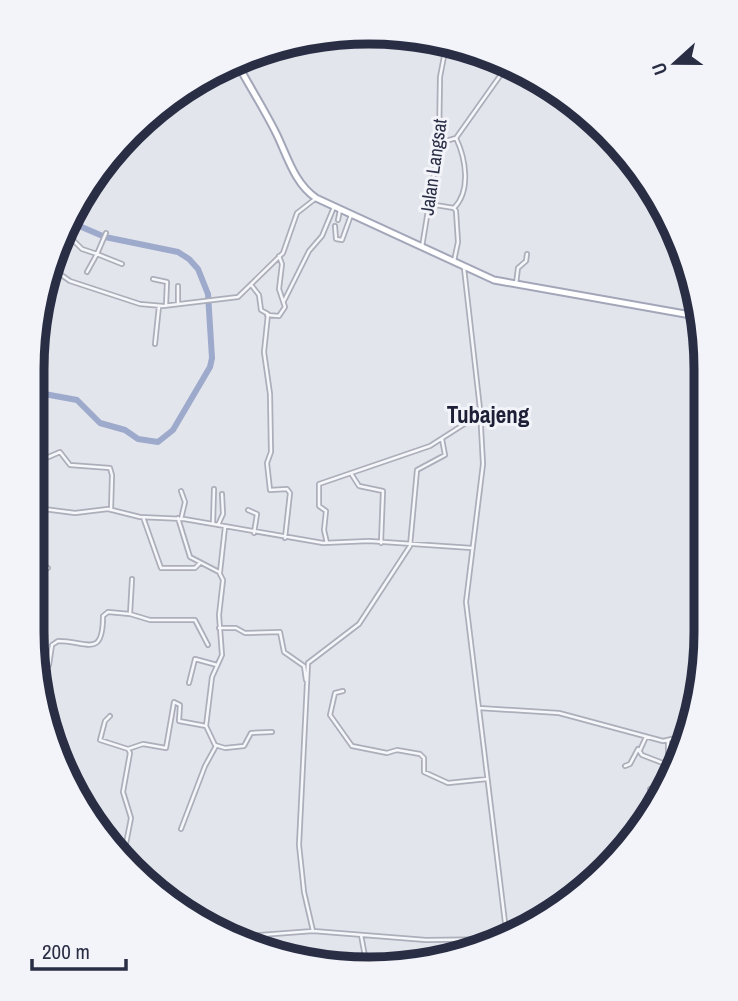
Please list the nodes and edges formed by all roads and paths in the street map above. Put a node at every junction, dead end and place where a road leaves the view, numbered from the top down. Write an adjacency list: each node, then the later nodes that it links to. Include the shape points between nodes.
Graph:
1 (445, 53): 5 (street, Jalan Langsat)
2 (241, 71): 6 (main road, via 296,176)
3 (502, 73): 4 (street)
4 (456, 138): 5 (street); 9 (street, via 465,179 462,198)
5 (439, 142): 7 (street, Jalan Langsat)
6 (316, 198): 8 (main road); 18 (street, via 297,213)
7 (429, 204): 9 (street); 15 (street, Jalan Langsat)
8 (337, 208): 10 (main road); 11 (street); 28 (street)
9 (454, 208): 19 (street, via 458,242)
10 (351, 215): 12 (street, via 342,240 336,239); 15 (main road)
11 (338, 220)
12 (335, 226)
13 (106, 234): 16 (street)
14 (72, 239): 16 (street, via 82,249)
15 (422, 247): 19 (main road)
16 (97, 254): 20 (street); 23 (street)
17 (527, 254): 25 (street, via 518,268)
18 (279, 256): 26 (street); 28 (street, via 279,289)
19 (454, 262): 21 (main road)
20 (122, 264)
21 (464, 268): 25 (main road); 35 (street)
22 (59, 272): 31 (street, via 131,302)
23 (87, 272)
24 (153, 279): 30 (street, via 167,282)
25 (516, 284): 33 (main road)
26 (252, 285): 29 (street, via 240,296); 32 (street)
27 (178, 286): 29 (street)
28 (284, 301): 32 (street, via 279,316)
29 (178, 303): 30 (street)
30 (166, 305): 31 (street)
31 (159, 306): 34 (street)
32 (267, 315): 51 (street, via 264,352 271,452 267,463 270,490 287,489 290,493)
33 (689, 315)
34 (155, 344)
35 (481, 413): 36 (street); 55 (street, via 482,474)
36 (442, 439): 38 (street); 54 (street, via 445,455 417,470)
37 (44, 458): 43 (street, via 60,452 70,465 110,468)
38 (352, 474): 52 (street, via 359,486 383,491); 53 (street, via 318,485 319,507 326,511)
39 (214, 489): 47 (street)
40 (181, 491): 46 (street)
41 (222, 494): 48 (street)
42 (44, 509): 43 (street, via 75,513)
43 (111, 510): 45 (street)
44 (248, 510): 50 (street, via 257,514)
45 (143, 517): 46 (street); 56 (street, via 161,568)
46 (180, 518): 47 (street); 56 (street, via 188,555)
47 (213, 524): 48 (street)
48 (218, 526): 49 (street)
49 (225, 527): 50 (street); 59 (street)
50 (254, 533): 51 (street)
51 (285, 538): 53 (street)
52 (381, 542): 53 (street); 54 (street)
53 (327, 543)
54 (410, 546): 55 (street); 66 (street, via 359,624 309,662)
55 (472, 548): 69 (street, via 466,602)
56 (200, 564): 59 (street)
57 (48, 568): 58 (street)
58 (44, 569)
59 (220, 573): 62 (street)
60 (132, 579): 61 (street)
61 (131, 614): 63 (street, via 150,620 195,620); 65 (street, via 104,613 103,633 96,643 58,641 52,645)
62 (219, 628): 64 (street, via 222,655); 66 (street, via 280,632 284,652 304,666)
63 (208, 645)
64 (217, 665): 67 (street, via 195,659); 71 (street)
65 (46, 666)
66 (307, 680): 90 (street, via 299,847)
67 (189, 683)
68 (343, 691): 82 (street, via 335,693 330,715 352,746 420,754 424,772 445,782)
69 (478, 708): 73 (street, via 559,713); 82 (street)
70 (110, 716): 77 (street, via 100,740)
71 (205, 726): 76 (street); 77 (street, via 179,721 180,705 174,702 166,748 143,744)
72 (272, 732): 76 (street, via 251,733 242,747)
73 (646, 737): 75 (street); 78 (street)
74 (676, 739): 75 (street)
75 (668, 742): 79 (street)
76 (216, 746): 85 (street)
77 (128, 749): 86 (street, via 123,792 131,818)
78 (640, 750): 80 (street); 81 (street)
79 (668, 758)
80 (625, 766)
81 (665, 766)
82 (487, 779): 89 (street)
83 (650, 789): 84 (street)
84 (653, 791)
85 (181, 830)
86 (125, 847)
87 (199, 909): 88 (street)
88 (231, 926)
89 (506, 927)
90 (313, 931): 91 (street); 92 (street)
91 (361, 935): 93 (street); 94 (street)
92 (255, 936)
93 (475, 939)
94 (365, 957)

